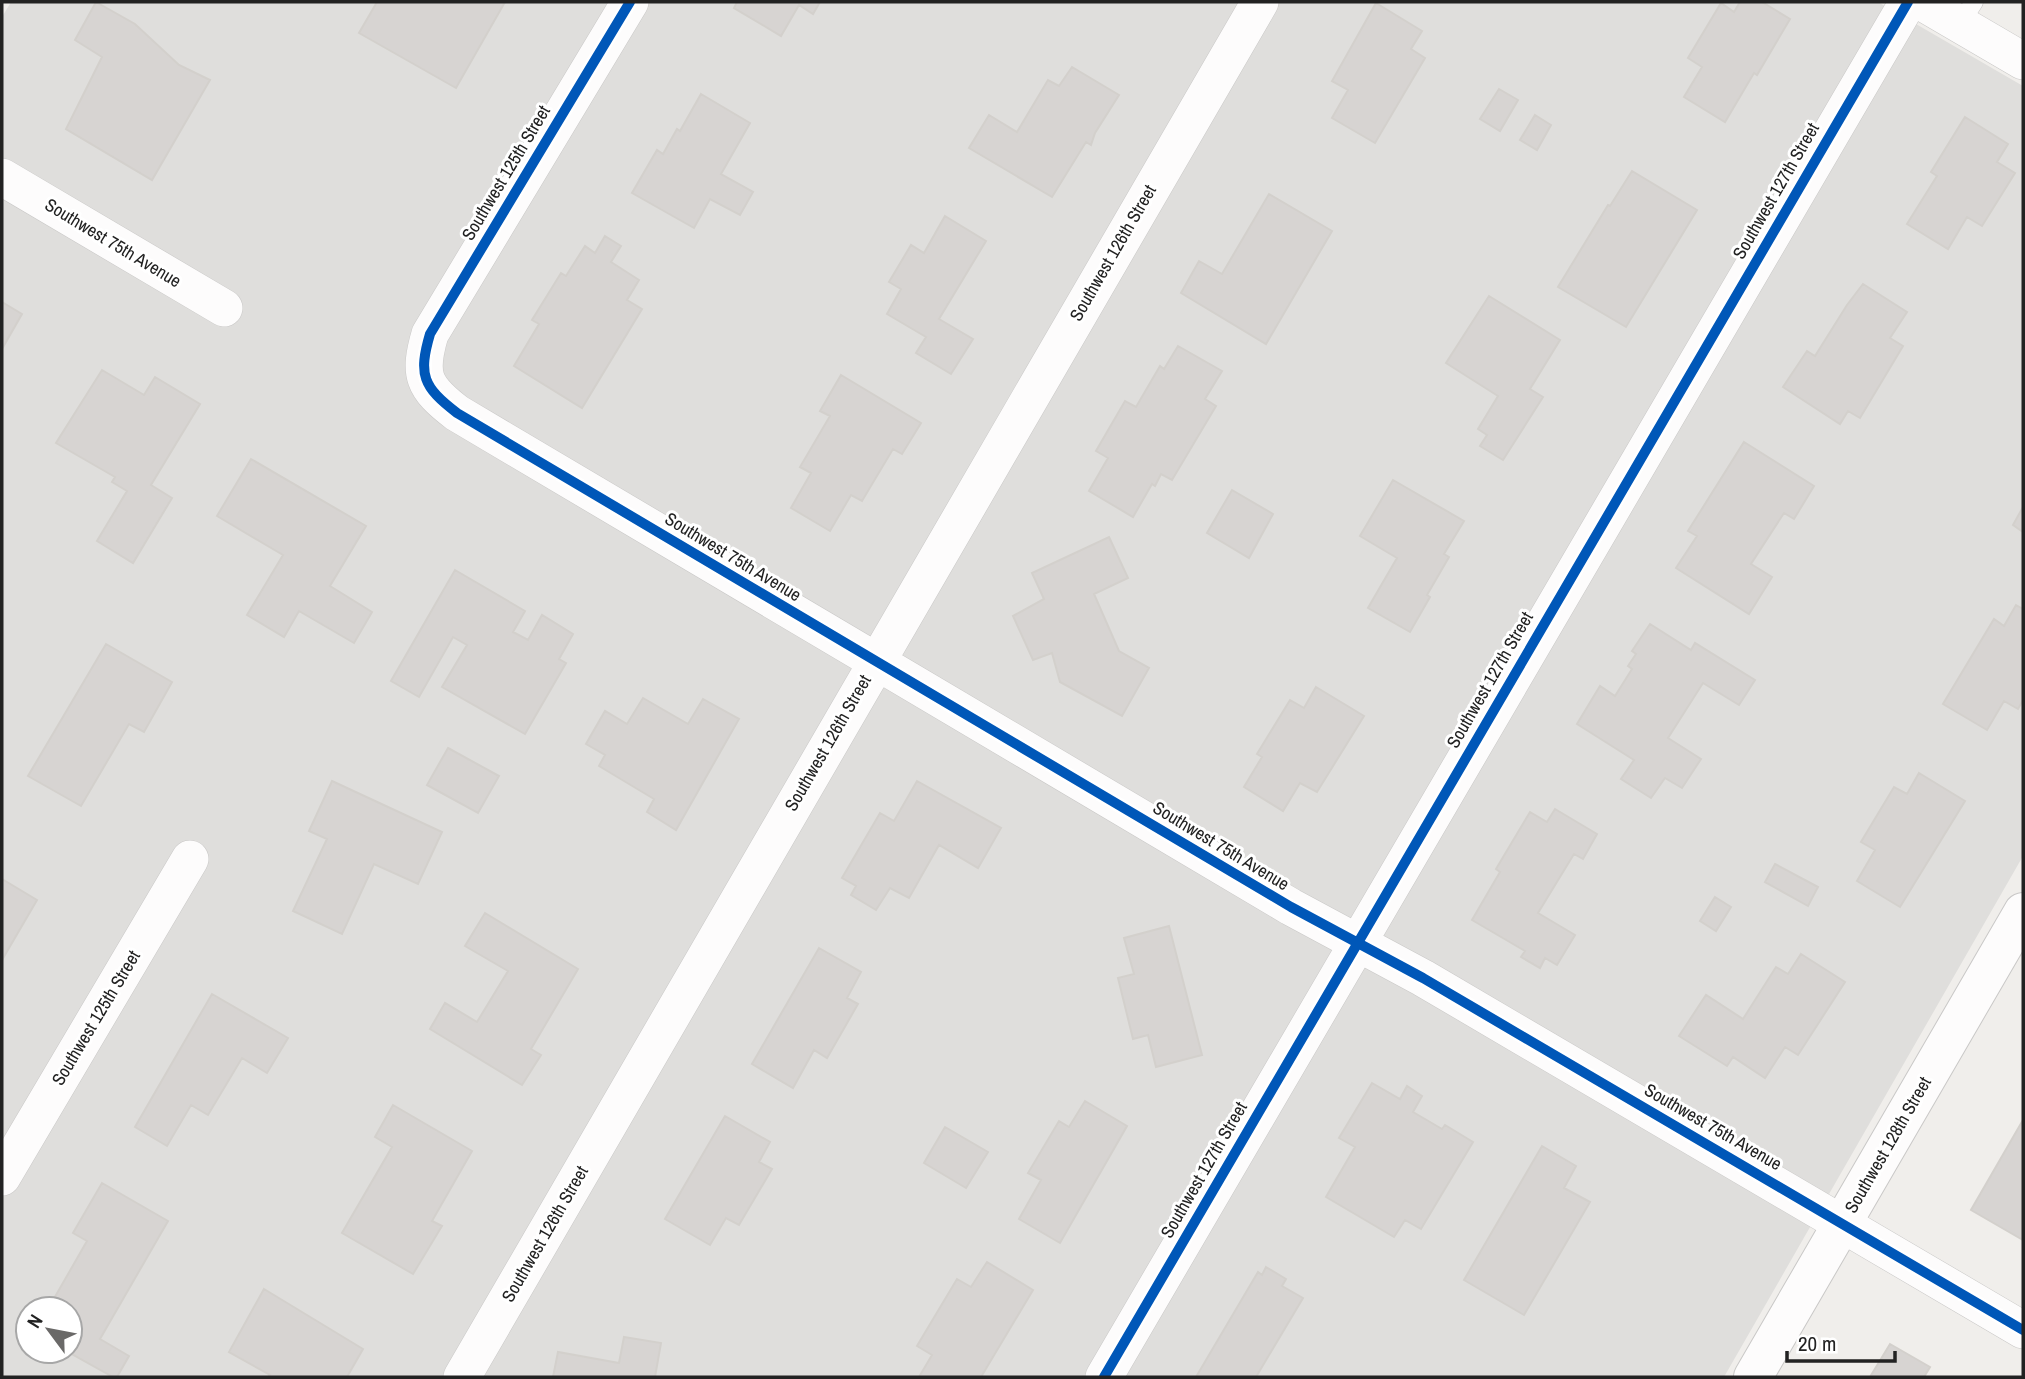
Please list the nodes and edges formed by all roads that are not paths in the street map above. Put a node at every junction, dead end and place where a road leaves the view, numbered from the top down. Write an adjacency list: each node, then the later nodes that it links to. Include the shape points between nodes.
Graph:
1 (630, 2): 9 (street, Southwest 125th Street, via 430,334)
2 (1260, 2): 10 (street, Southwest 126th Street)
3 (1908, 2): 13 (street, Southwest 127th Street)
4 (1922, 2): 5 (street)
5 (1967, 13): 6 (street)
6 (2023, 61)
7 (2, 177): 8 (street, Southwest 75th Avenue)
8 (224, 308)
9 (422, 367): 10 (street, Southwest 75th Avenue, via 439,399 457,413)
10 (876, 662): 13 (street, Southwest 75th Avenue); 17 (street, Southwest 126th Street)
11 (190, 859): 14 (street, Southwest 125th Street)
12 (2023, 912): 15 (street, Southwest 128th Street)
13 (1357, 943): 15 (street, Southwest 75th Avenue); 18 (street, Southwest 127th Street)
14 (2, 1177)
15 (1842, 1224): 16 (street, Southwest 75th Avenue); 19 (street, Southwest 128th Street)
16 (2023, 1330)
17 (462, 1377)
18 (1104, 1377)
19 (1753, 1377)

